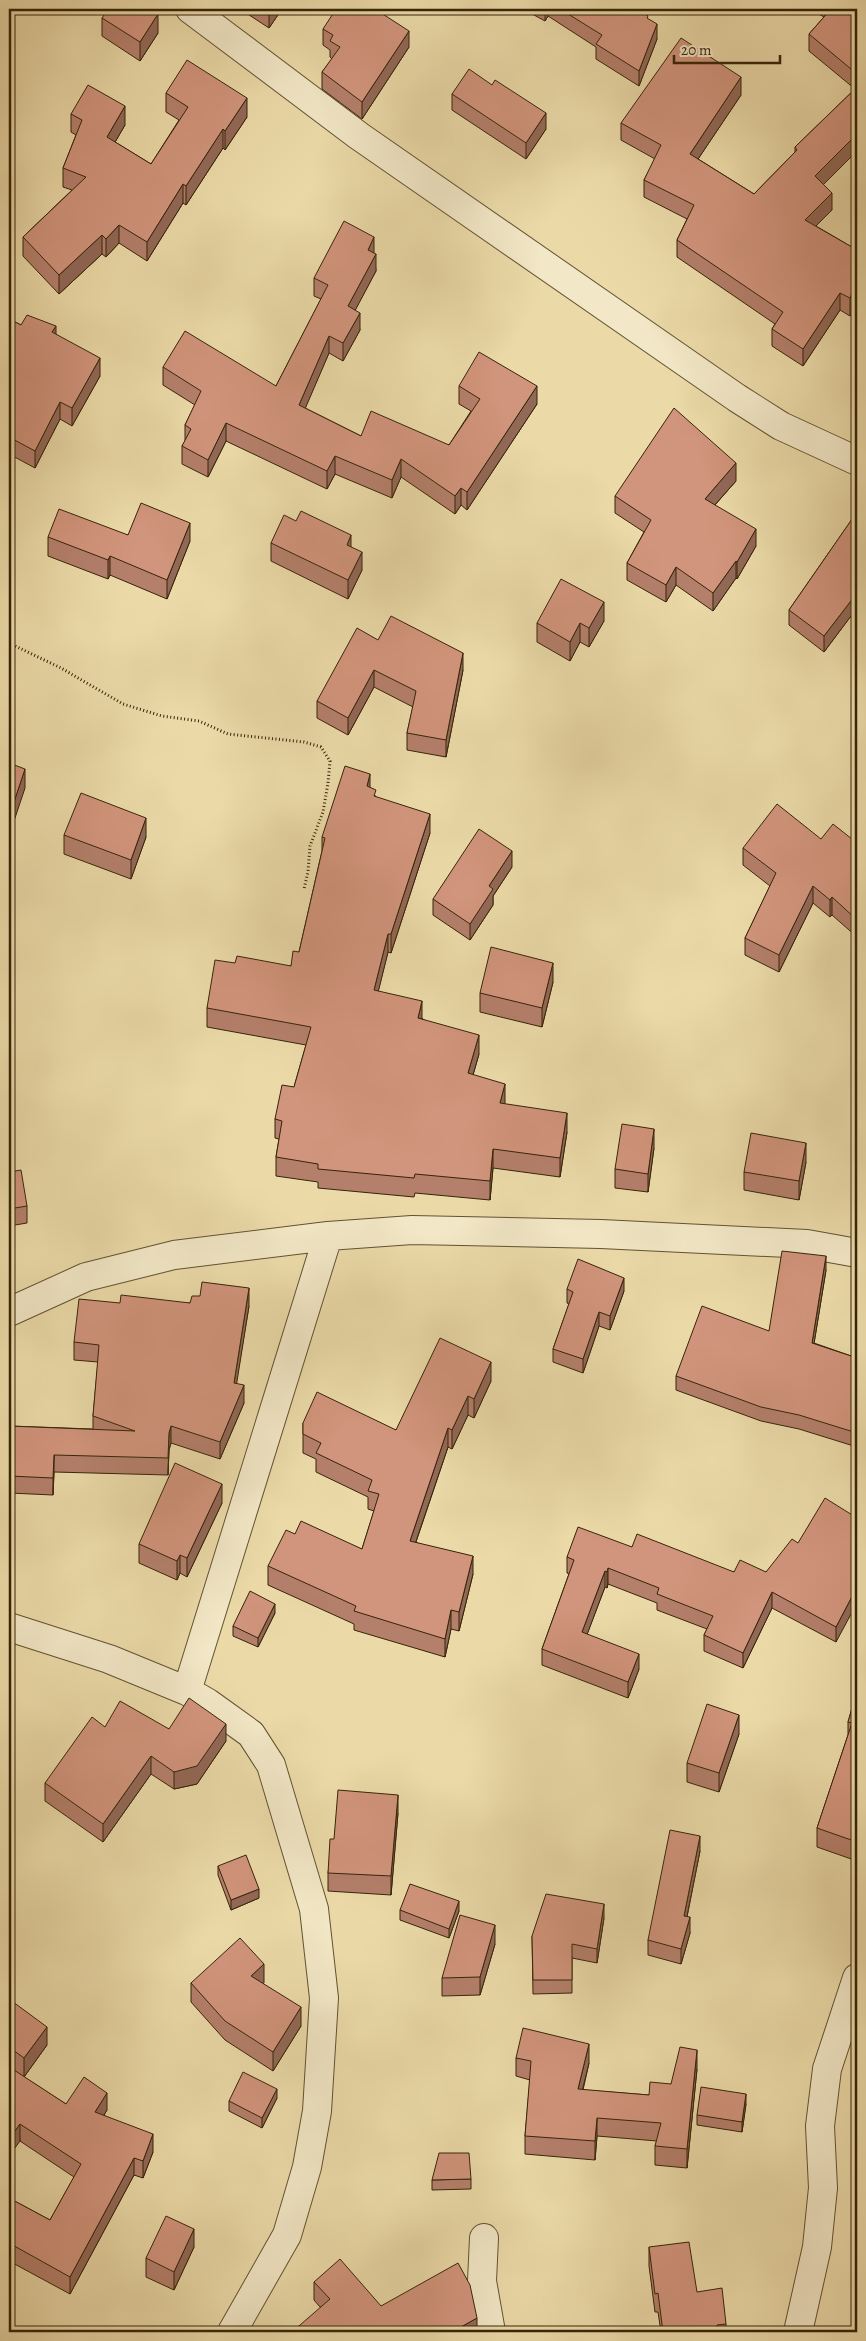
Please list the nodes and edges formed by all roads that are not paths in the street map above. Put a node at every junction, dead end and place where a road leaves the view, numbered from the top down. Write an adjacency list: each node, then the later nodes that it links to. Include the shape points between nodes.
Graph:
1 (190, 9): 2 (street, via 359,136 737,398 782,426)
2 (857, 461)
3 (328, 1236): 4 (street, via 412,1230 601,1234 806,1244); 5 (street, via 174,1255 86,1277); 7 (street)
4 (857, 1253)
5 (9, 1312)
6 (9, 1626): 7 (street, via 109,1659)
7 (187, 1691): 10 (street, via 208,1702 250,1734 271,1765 314,1909 324,1998 317,2111 307,2166 288,2235)
8 (857, 1978): 12 (street, via 827,2069 820,2126 822,2188 817,2247)
9 (484, 2238): 11 (street, via 482,2281)
10 (232, 2332)
11 (491, 2332)
12 (798, 2332)

